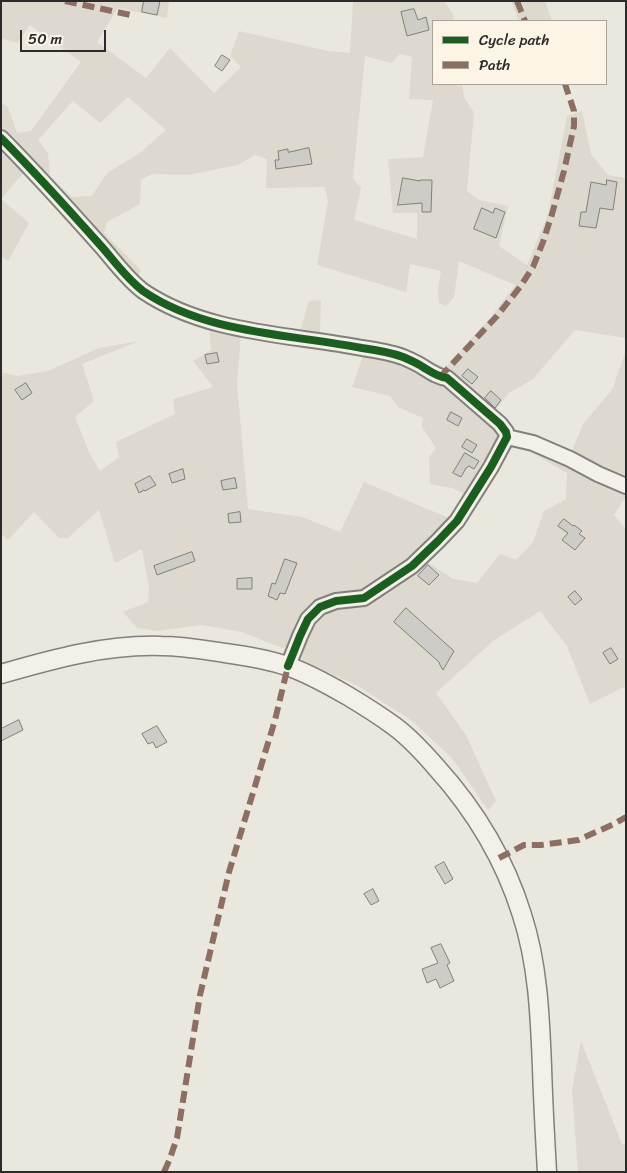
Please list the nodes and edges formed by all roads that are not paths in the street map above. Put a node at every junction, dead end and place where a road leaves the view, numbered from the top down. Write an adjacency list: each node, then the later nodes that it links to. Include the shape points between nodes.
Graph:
1 (1, 138): 2 (street, via 132,282 160,301 190,315 248,330 378,350 401,357 447,378 500,424)
2 (507, 437): 3 (street, via 552,451); 4 (street, via 457,521 438,541 412,566 364,598 336,601 320,607 308,619)
3 (626, 486)
4 (288, 666): 5 (main road, via 206,650 161,646 73,655); 6 (main road, via 363,705 416,746 472,811 499,858 523,916 536,978)
5 (1, 674)
6 (547, 1172)

